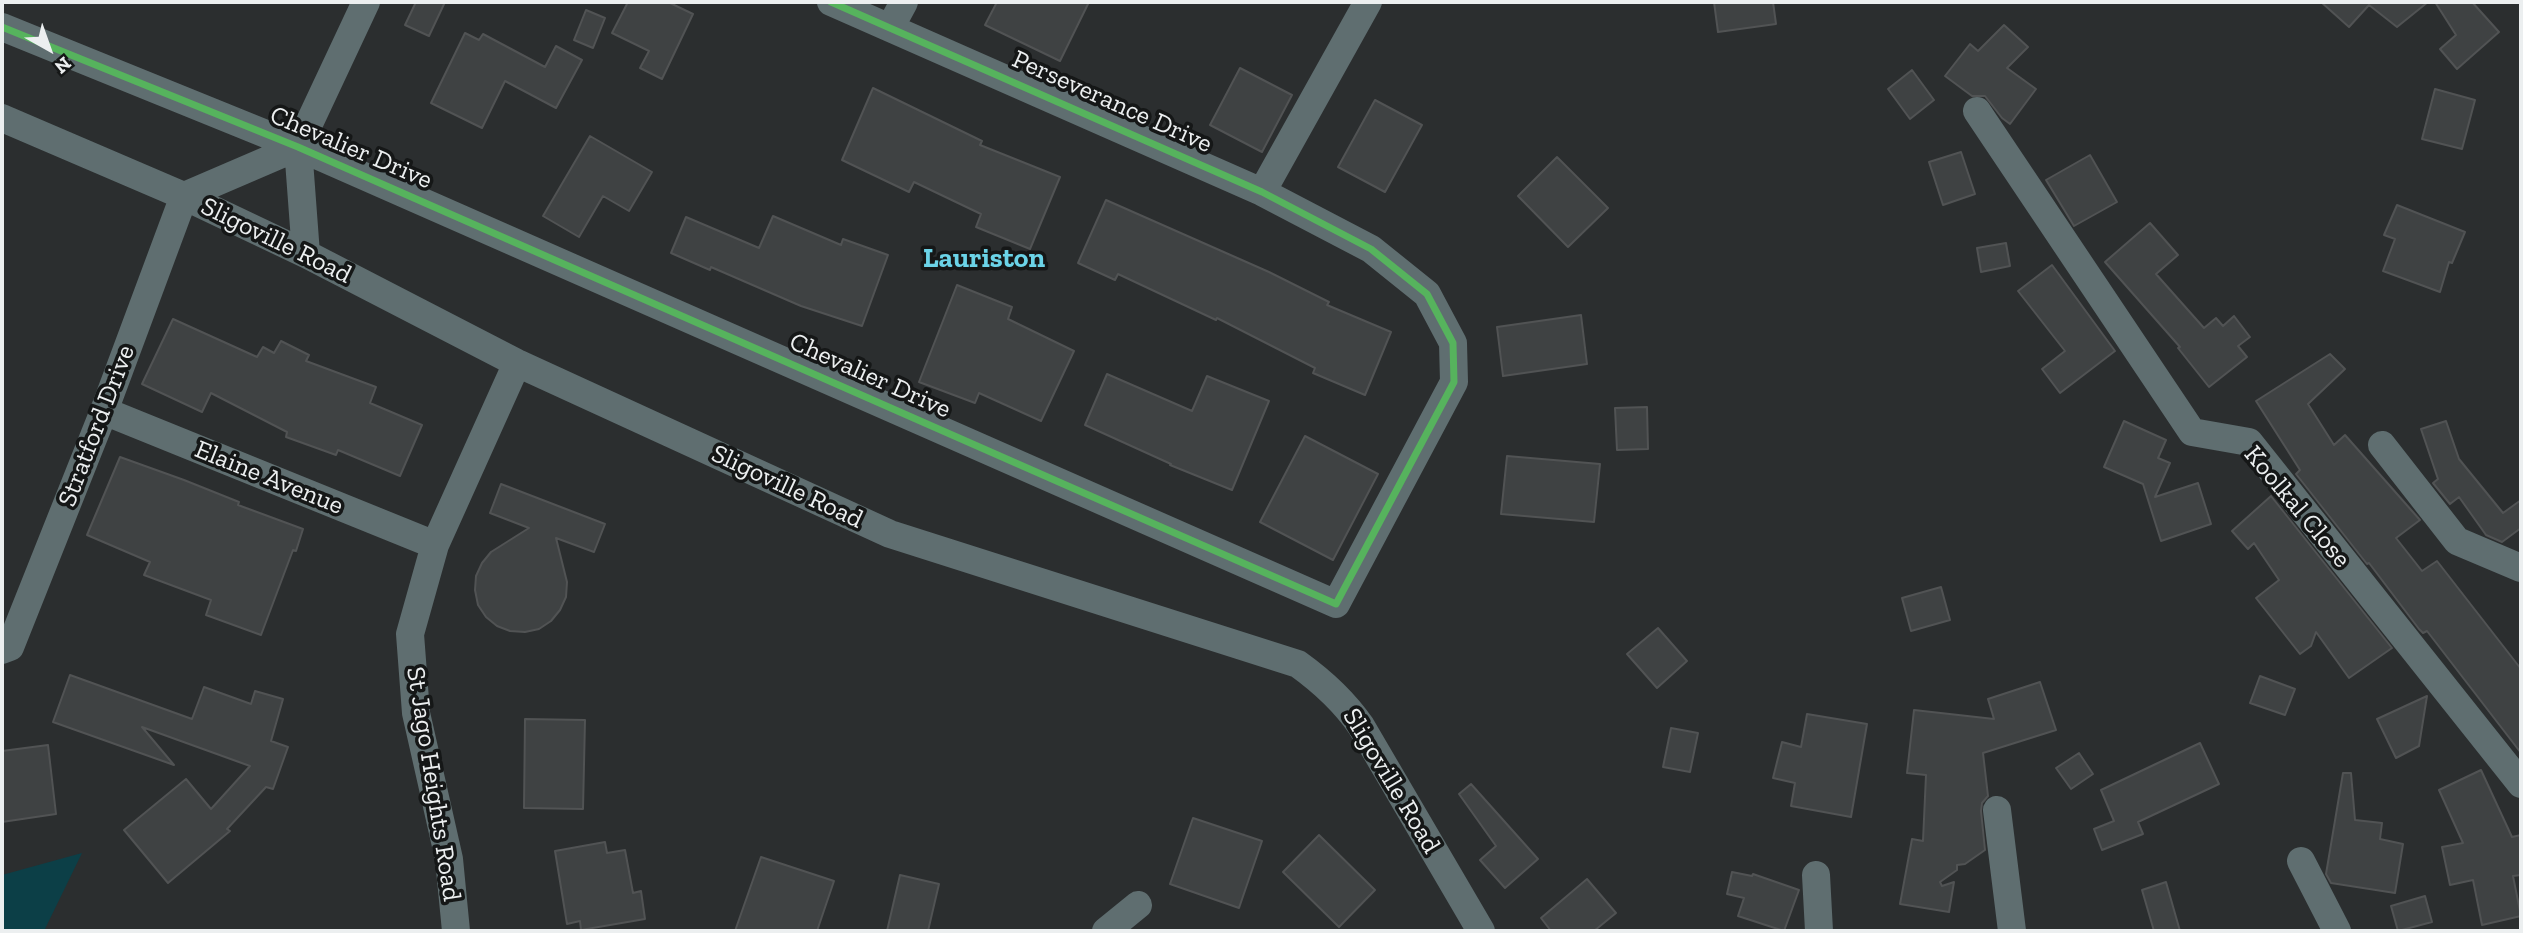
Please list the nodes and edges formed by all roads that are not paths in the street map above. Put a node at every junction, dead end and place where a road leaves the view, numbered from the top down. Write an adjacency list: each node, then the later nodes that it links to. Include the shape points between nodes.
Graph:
1 (366, 2): 9 (street)
2 (831, 2): 6 (street, Perseverance Drive)
3 (904, 2): 6 (street)
4 (1368, 2): 10 (street)
5 (2, 27): 9 (street, Chevalier Drive)
6 (890, 28): 10 (street, Perseverance Drive)
7 (1977, 111): 20 (street, Koolkal Close, via 2192,432 2249,442)
8 (2, 118): 11 (street, Sligoville Road)
9 (298, 147): 11 (street); 12 (street, Chevalier Drive, via 1336,604 1454,382 1454,343 1427,295); 13 (street)
10 (1262, 192): 12 (street, Perseverance Drive)
11 (184, 196): 13 (street, Sligoville Road); 15 (street, Stratford Drive)
12 (1371, 249)
13 (306, 254): 14 (street, Sligoville Road)
14 (517, 363): 17 (street, St Jago Heights Road); 27 (street, Sligoville Road, via 890,534 1298,663 1326,684 1361,726)
15 (104, 411): 17 (street, Elaine Avenue); 19 (street, Stratford Drive, via 10,647)
16 (2382, 446): 18 (street, via 2457,541)
17 (435, 545): 25 (street, St Jago Heights Road, via 410,634 416,713 449,859)
18 (2521, 568)
19 (2, 650)
20 (2521, 784)
21 (1997, 810): 29 (street)
22 (2301, 862): 30 (street)
23 (1816, 875): 28 (street)
24 (1138, 905): 26 (street)
25 (456, 931)
26 (1106, 931)
27 (1481, 931)
28 (1819, 931)
29 (2012, 931)
30 (2337, 931)

